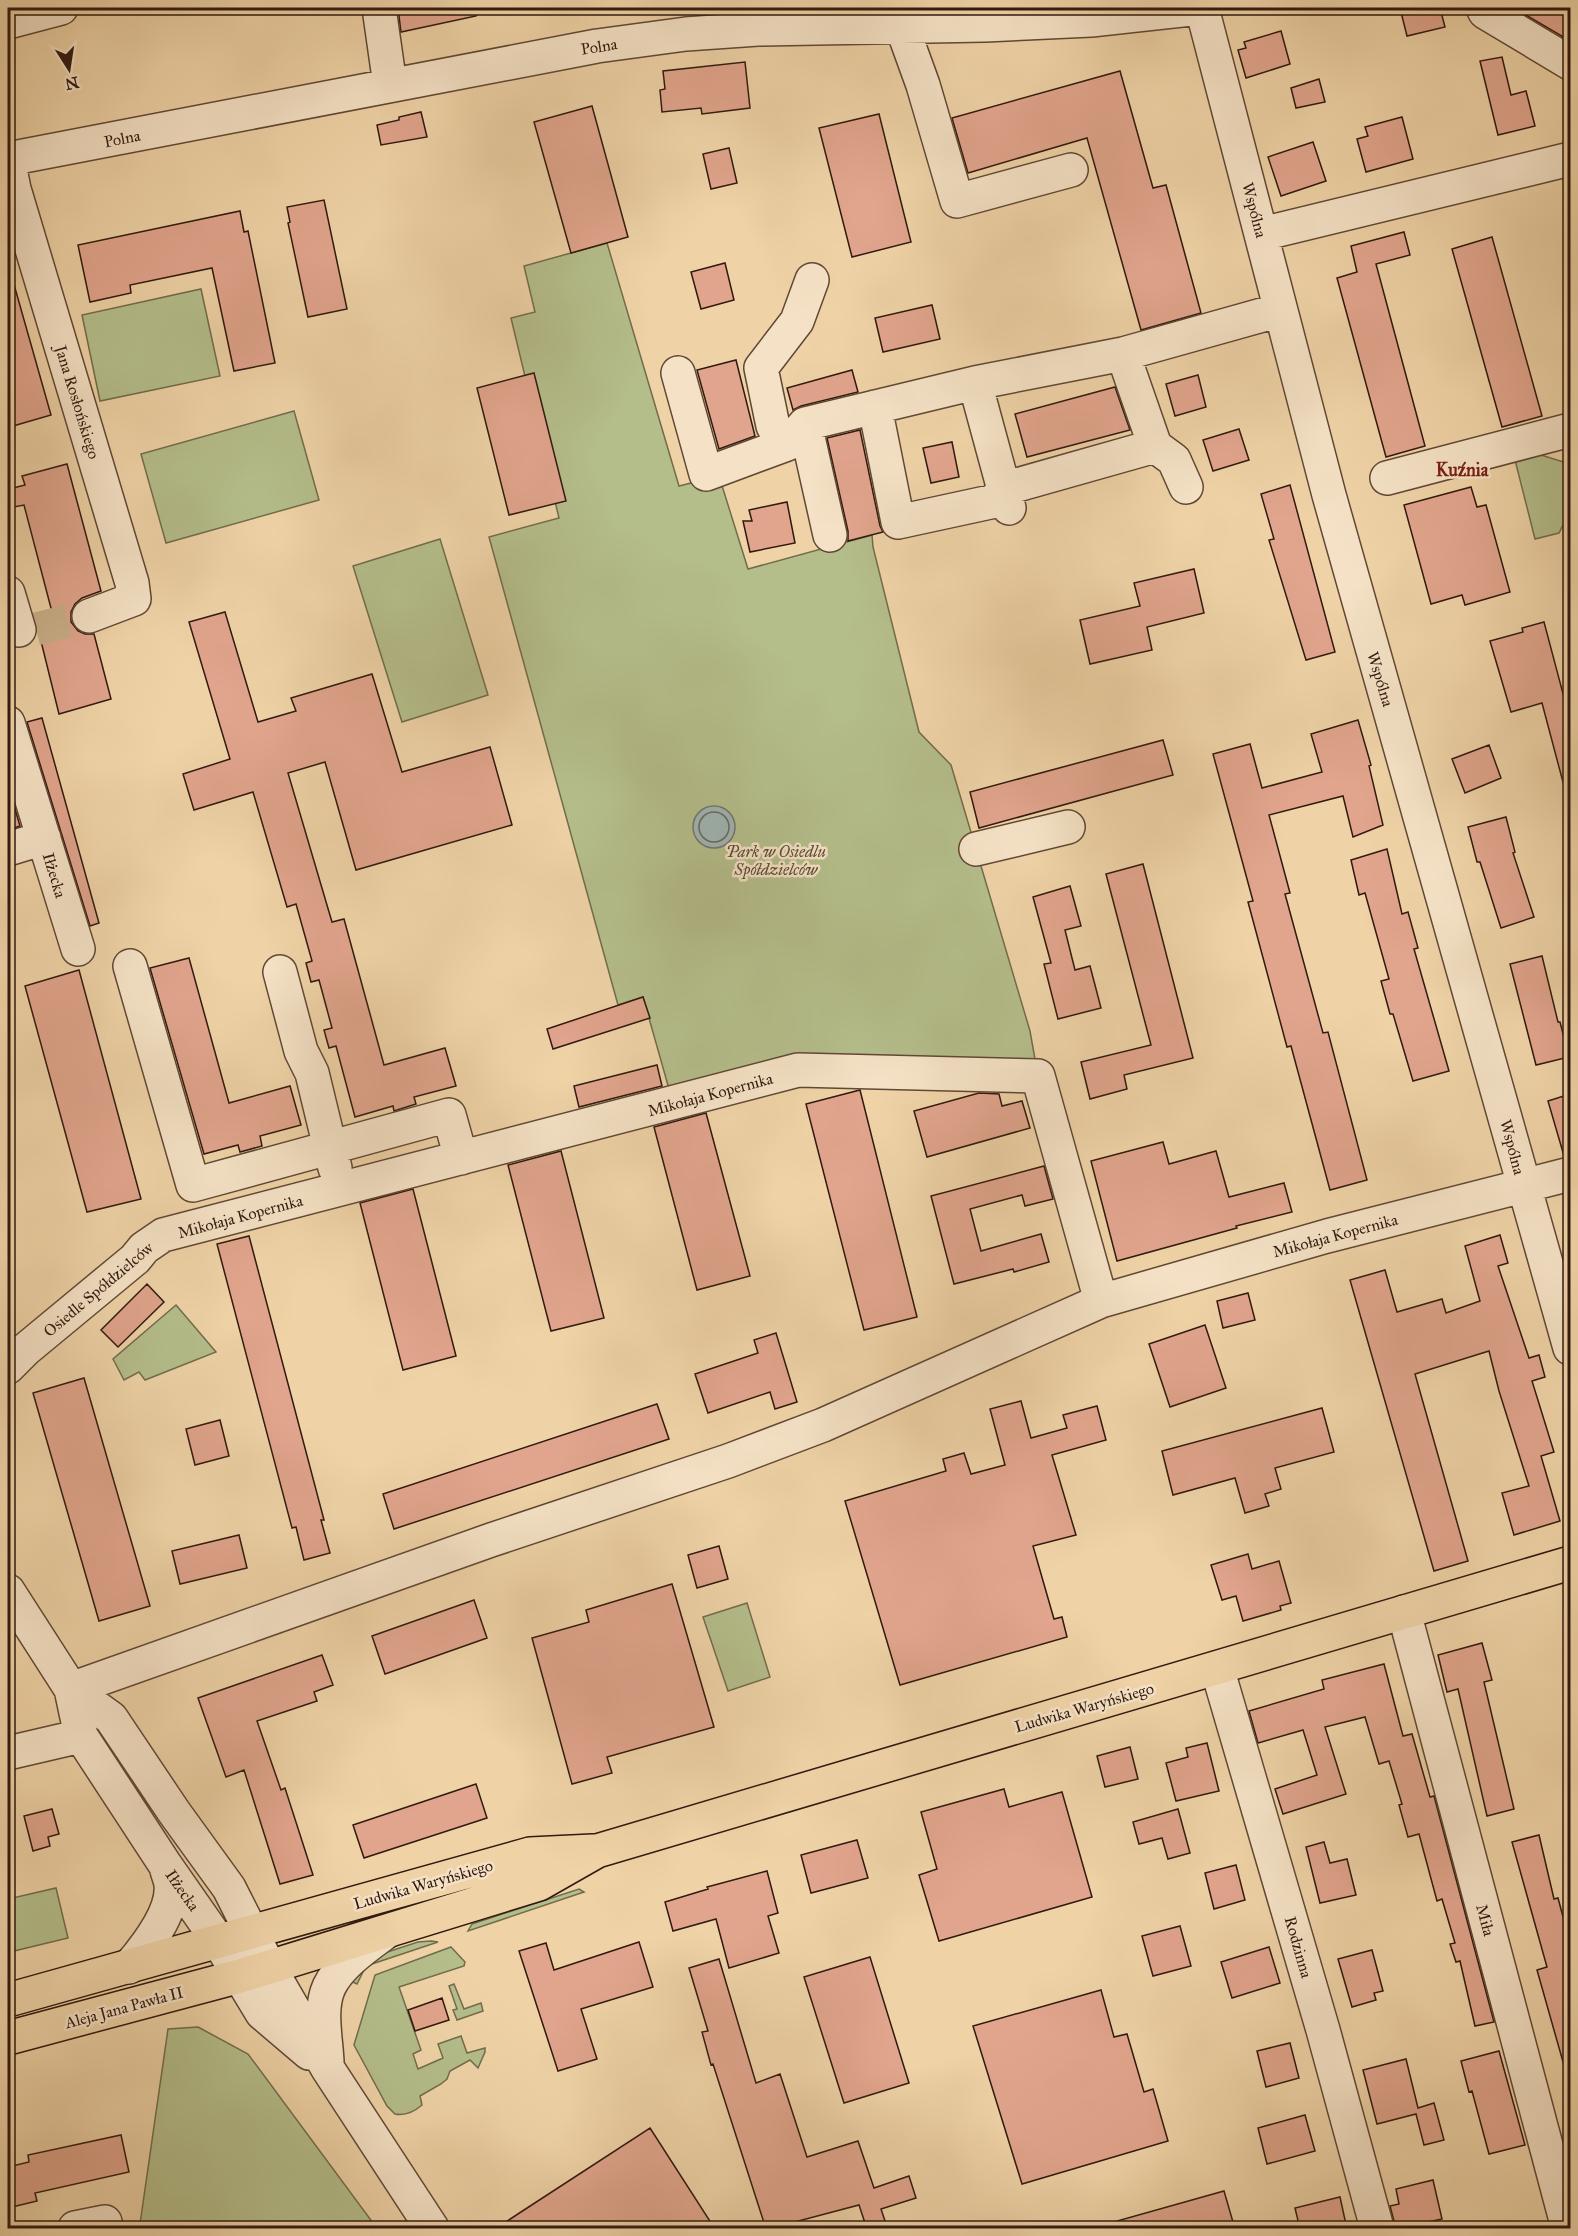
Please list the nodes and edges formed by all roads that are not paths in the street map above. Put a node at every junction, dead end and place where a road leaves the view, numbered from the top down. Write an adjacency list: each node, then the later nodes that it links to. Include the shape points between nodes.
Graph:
1 (61, 8): 5 (street)
2 (379, 8): 8 (street)
3 (1201, 8): 6 (street, Polna, via 1091,20); 13 (street, Wspólna)
4 (1483, 8): 7 (street)
5 (8, 22)
6 (902, 27): 8 (street, Polna, via 686,34 597,46); 11 (street, via 957,201)
7 (1570, 63)
8 (390, 85): 9 (street, Polna)
9 (8, 159): 12 (street, Jana Rosłońskiego)
10 (1570, 159): 13 (street)
11 (1071, 170)
12 (17, 233): 28 (street, Jana Rosłońskiego, via 132,583 134,599)
13 (1262, 234): 15 (street, Wspólna)
14 (812, 280): 21 (street, via 797,321 761,368 773,426)
15 (1280, 310): 16 (street); 42 (street, Wspólna)
16 (1123, 354): 18 (street); 22 (street)
17 (678, 373): 21 (street, via 706,474)
18 (975, 382): 19 (street); 25 (street)
19 (875, 407): 21 (street); 25 (street, via 898,522)
20 (1570, 430): 23 (street)
21 (796, 434): 26 (street)
22 (1155, 446): 24 (street, via 1174,460); 25 (street)
23 (1388, 478)
24 (1186, 488)
25 (1006, 500)
26 (830, 535)
27 (8, 593): 29 (street)
28 (89, 616)
29 (21, 631)
30 (8, 723): 32 (street)
31 (1068, 827): 34 (street)
32 (44, 838): 33 (street, Iłżecka); 35 (street, Iłżecka)
33 (8, 849)
34 (976, 849)
35 (78, 949)
36 (130, 966): 41 (street)
37 (280, 972): 38 (street, via 301,1051 312,1073)
38 (329, 1147): 39 (street, via 449,1115); 41 (street); 43 (street)
39 (461, 1158): 43 (street, Mikołaja Kopernika); 46 (street, Mikołaja Kopernika, via 798,1070 1038,1076)
40 (1570, 1174): 42 (street, Mikołaja Kopernika)
41 (193, 1185): 44 (street)
42 (1524, 1187): 46 (street, Mikołaja Kopernika, via 1327,1236); 47 (street, Wspólna)
43 (343, 1189): 44 (street, Mikołaja Kopernika)
44 (204, 1226): 45 (street, Mikołaja Kopernika)
45 (163, 1235): 48 (street, Osiedle Spółdzielców)
46 (1101, 1301): 53 (street, Mikołaja Kopernika, via 823,1425 728,1461 387,1576)
47 (1570, 1348)
48 (8, 1366)
49 (1570, 1563): 51 (main road, Ludwika Waryńskiego)
50 (8, 1592): 53 (street, Iłżecka)
51 (1404, 1612): 52 (main road, Ludwika Waryńskiego); 68 (street, Miła)
52 (1217, 1668): 56 (main road, Ludwika Waryńskiego); 67 (street, Rodzinna)
53 (71, 1689): 54 (street, Iłżecka); 59 (street, Iłżecka, via 111,1718 229,1888)
54 (81, 1736): 55 (street); 57 (street, Iłżecka)
55 (8, 1753)
56 (597, 1851): 58 (main road, Ludwika Waryńskiego, via 539,1884); 59 (main road, Ludwika Waryńskiego, via 530,1854)
57 (166, 1866): 60 (street, Iłżecka); 61 (street, via 171,1886 165,1915 148,1945)
58 (386, 1931): 62 (main road, Ludwika Waryńskiego); 65 (street, Ludwika Waryńskiego, via 355,1955 330,1986 324,2019)
59 (251, 1933): 60 (main road, Ludwika Waryńskiego); 62 (street, Iłżecka)
60 (219, 1942): 61 (main road); 62 (street, Iłżecka)
61 (129, 1967): 63 (main road)
62 (254, 1971): 64 (main road, Aleja Jana Pawła II); 65 (street, Iłżecka, via 262,2013)
63 (8, 2000)
64 (8, 2038)
65 (328, 2069): 66 (street, Iłżecka)
66 (432, 2229)
67 (1377, 2229)
68 (1568, 2229)

